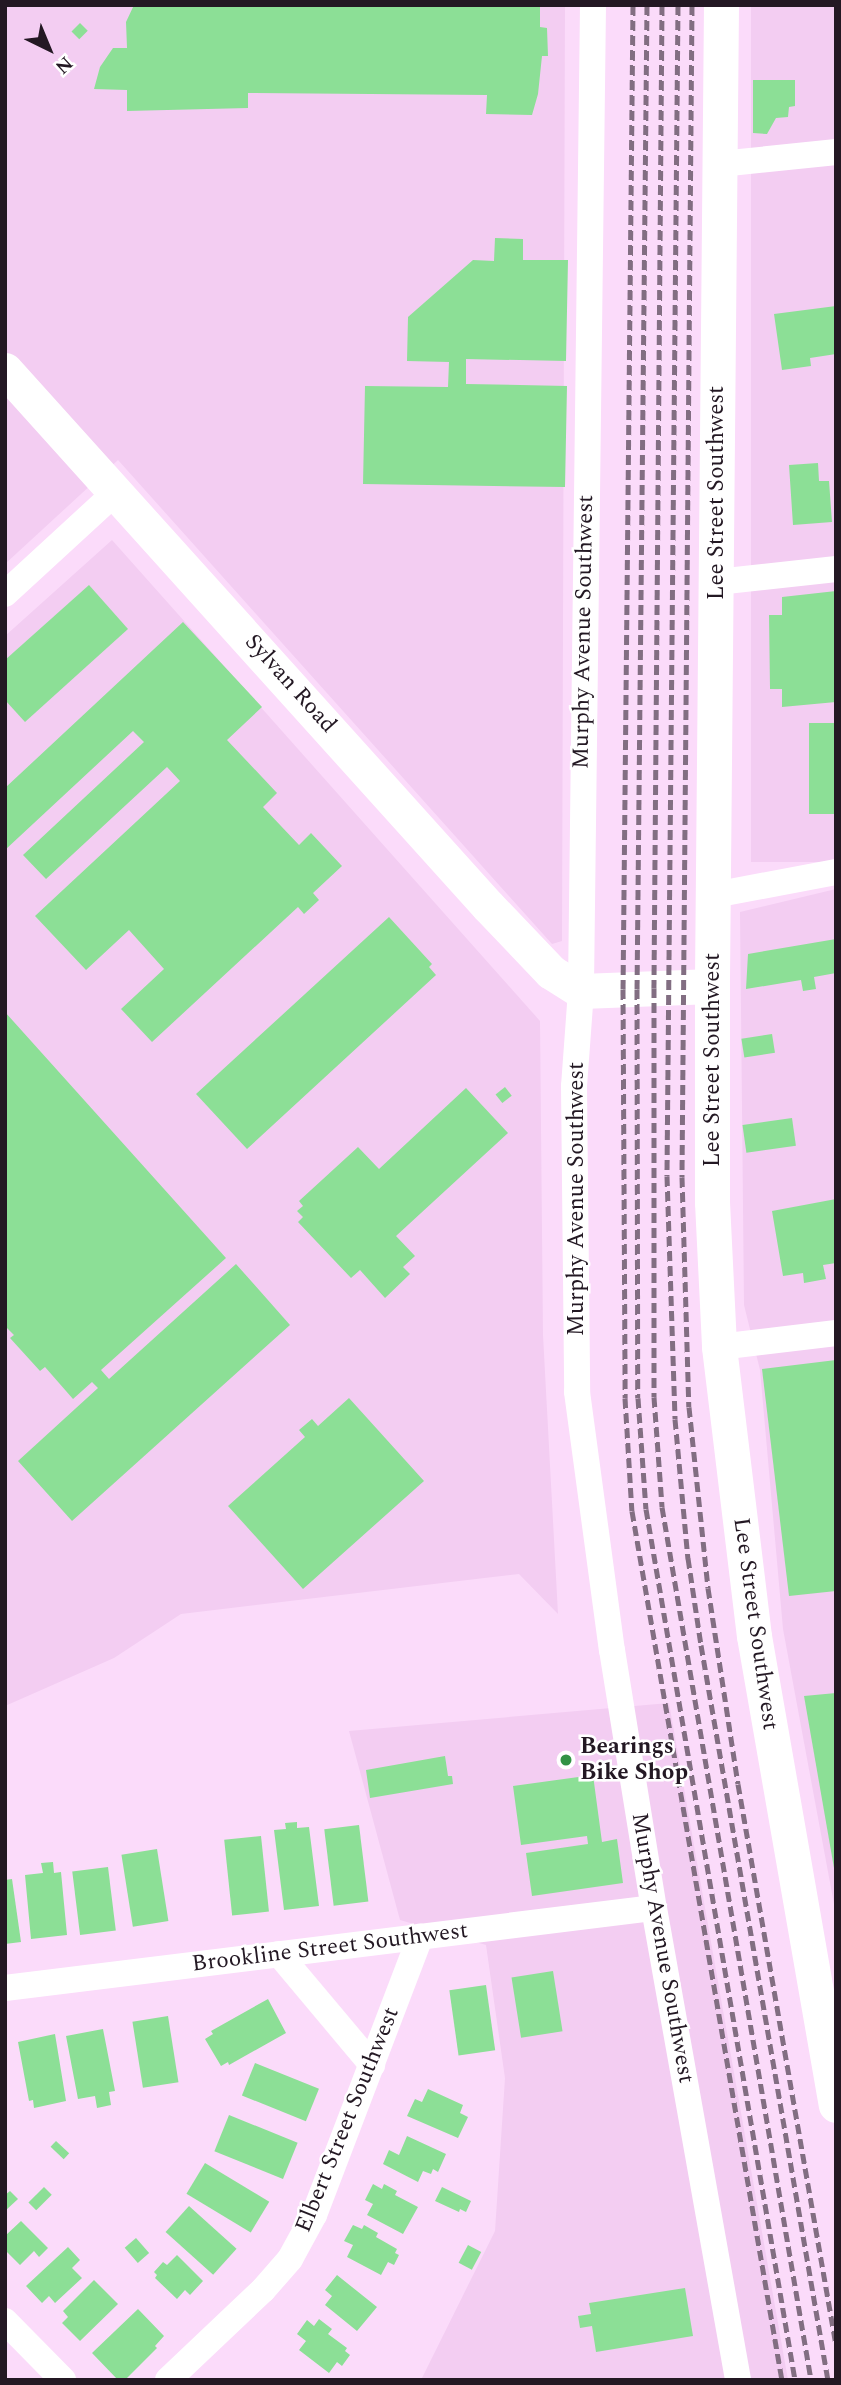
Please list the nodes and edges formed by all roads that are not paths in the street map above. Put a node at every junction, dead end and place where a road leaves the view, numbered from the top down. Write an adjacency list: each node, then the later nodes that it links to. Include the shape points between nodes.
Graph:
1 (593, 5): 13 (street, Murphy Avenue Southwest)
2 (721, 5): 4 (main road, Lee Street Southwest)
3 (836, 152): 4 (street)
4 (720, 164): 8 (main road, Lee Street Southwest)
5 (5, 370): 6 (main road, Sylvan Road)
6 (116, 492): 9 (street); 13 (main road, Sylvan Road, via 488,906 551,972)
7 (836, 569): 8 (street)
8 (717, 582): 11 (main road, Lee Street Southwest)
9 (5, 594)
10 (836, 872): 11 (street)
11 (714, 895): 12 (main road, Lee Street Southwest)
12 (712, 986): 13 (main road); 15 (main road, Lee Street Southwest, via 712,1202)
13 (581, 991): 16 (street, Murphy Avenue Southwest, via 574,1086 577,1392)
14 (836, 1333): 15 (street)
15 (719, 1347): 21 (main road, Lee Street Southwest, via 754,1636)
16 (654, 1908): 17 (street, Brookline Street Southwest); 25 (street, Murphy Avenue Southwest)
17 (420, 1937): 18 (street, Brookline Street Southwest); 20 (street, Elbert Street Southwest)
18 (279, 1954): 19 (street, Brookline Street Southwest); 20 (street)
19 (5, 1988)
20 (372, 2065): 24 (street, Elbert Street Southwest, via 314,2215 290,2259)
21 (836, 2105)
22 (5, 2321): 23 (street)
23 (63, 2380)
24 (169, 2380)
25 (738, 2380)

